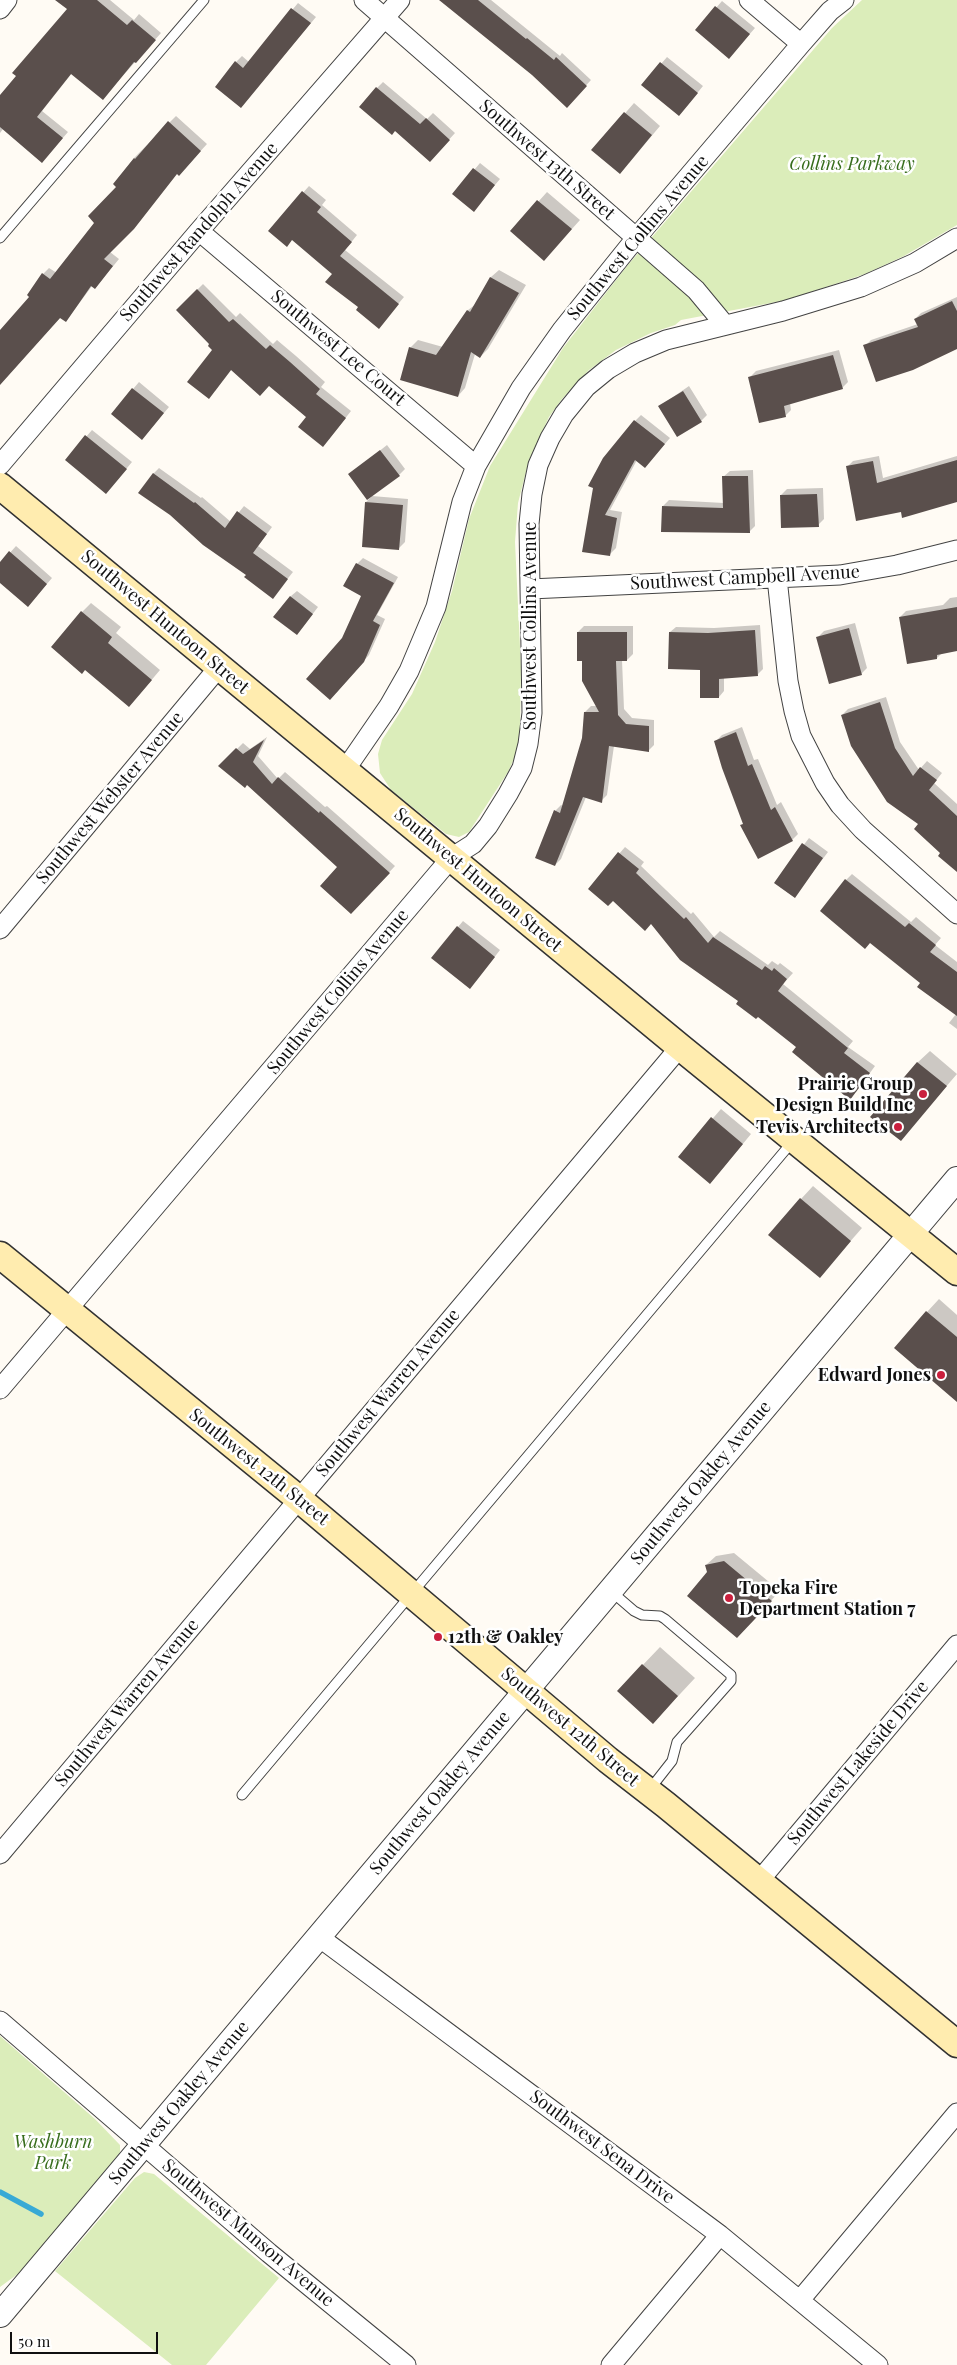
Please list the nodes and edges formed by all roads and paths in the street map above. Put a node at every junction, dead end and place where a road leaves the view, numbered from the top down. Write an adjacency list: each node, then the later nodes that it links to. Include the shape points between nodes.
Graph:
1 (8, 0): 7 (street)
2 (204, 0): 11 (lane)
3 (364, 0): 8 (street, Southwest 13th Street)
4 (400, 0): 8 (street, Southwest Randolph Avenue)
5 (749, 0): 9 (street)
6 (844, 0): 9 (street, Southwest Collins Avenue)
7 (0, 9)
8 (385, 18): 10 (street, Southwest Randolph Avenue); 12 (street, Southwest 13th Street)
9 (801, 44): 12 (street, Southwest Collins Avenue)
10 (199, 231): 15 (street, Southwest Randolph Avenue); 16 (street, Southwest Lee Court)
11 (0, 238)
12 (636, 238): 14 (street, Southwest 13th Street, via 696,290); 16 (street, Southwest Collins Avenue, via 562,330 521,388)
13 (957, 238): 14 (street, Southwest Collins Avenue, via 915,263 862,287)
14 (725, 325): 20 (street, Southwest Collins Avenue, via 666,340 635,353 586,387 564,414 538,465 532,494)
15 (0, 465)
16 (476, 466): 22 (street, Southwest Collins Avenue, via 462,502 427,630 389,706)
17 (0, 486): 21 (main road, Southwest Huntoon Street)
18 (957, 550): 19 (street, Southwest Campbell Avenue, via 840,575)
19 (777, 578): 20 (street, Southwest Campbell Avenue); 24 (street, via 788,681 801,736 816,767 840,805 863,830)
20 (530, 589): 23 (street, Southwest Collins Avenue, via 532,713 522,768 488,826 473,844)
21 (219, 667): 22 (main road, Southwest Huntoon Street); 25 (street, Southwest Webster Avenue)
22 (345, 770): 23 (main road, Southwest Huntoon Street)
23 (451, 858): 26 (main road, Southwest Huntoon Street); 32 (street, Southwest Collins Avenue)
24 (957, 914)
25 (0, 929)
26 (680, 1047): 27 (main road, Southwest Huntoon Street); 34 (street, Southwest Warren Avenue)
27 (794, 1140): 29 (main road, Southwest Huntoon Street); 36 (lane)
28 (957, 1179): 29 (street, Southwest Oakley Avenue)
29 (910, 1233): 31 (main road, Southwest Huntoon Street); 35 (street, Southwest Oakley Avenue)
30 (0, 1255): 32 (main road, Southwest 12th Street)
31 (957, 1272)
32 (68, 1310): 33 (street, Southwest Collins Avenue); 34 (main road, Southwest 12th Street)
33 (0, 1390)
34 (298, 1499): 36 (main road, Southwest 12th Street); 41 (street, Southwest Warren Avenue)
35 (610, 1591): 38 (street, Southwest Oakley Avenue); 39 (lane, via 642,1615 666,1619 731,1675 731,1680 677,1742 668,1767)
36 (413, 1594): 38 (main road, Southwest 12th Street); 40 (lane)
37 (957, 1646): 42 (street, Southwest Lakeside Drive)
38 (526, 1692): 39 (main road, Southwest 12th Street); 43 (street, Southwest Oakley Avenue)
39 (648, 1791): 42 (main road, Southwest 12th Street)
40 (242, 1795)
41 (0, 1854)
42 (759, 1881): 45 (main road, Southwest 12th Street)
43 (319, 1937): 47 (street, Southwest Oakley Avenue); 48 (street, Southwest Sena Drive)
44 (0, 2021): 47 (street, Southwest Munson Avenue)
45 (957, 2044)
46 (957, 2113): 49 (street)
47 (143, 2145): 50 (street, Southwest Oakley Avenue); 51 (street, Southwest Munson Avenue)
48 (720, 2235): 49 (street, Southwest Sena Drive); 52 (street)
49 (800, 2300): 53 (street, Southwest Sena Drive)
50 (0, 2314)
51 (406, 2365)
52 (611, 2365)
53 (878, 2365)

